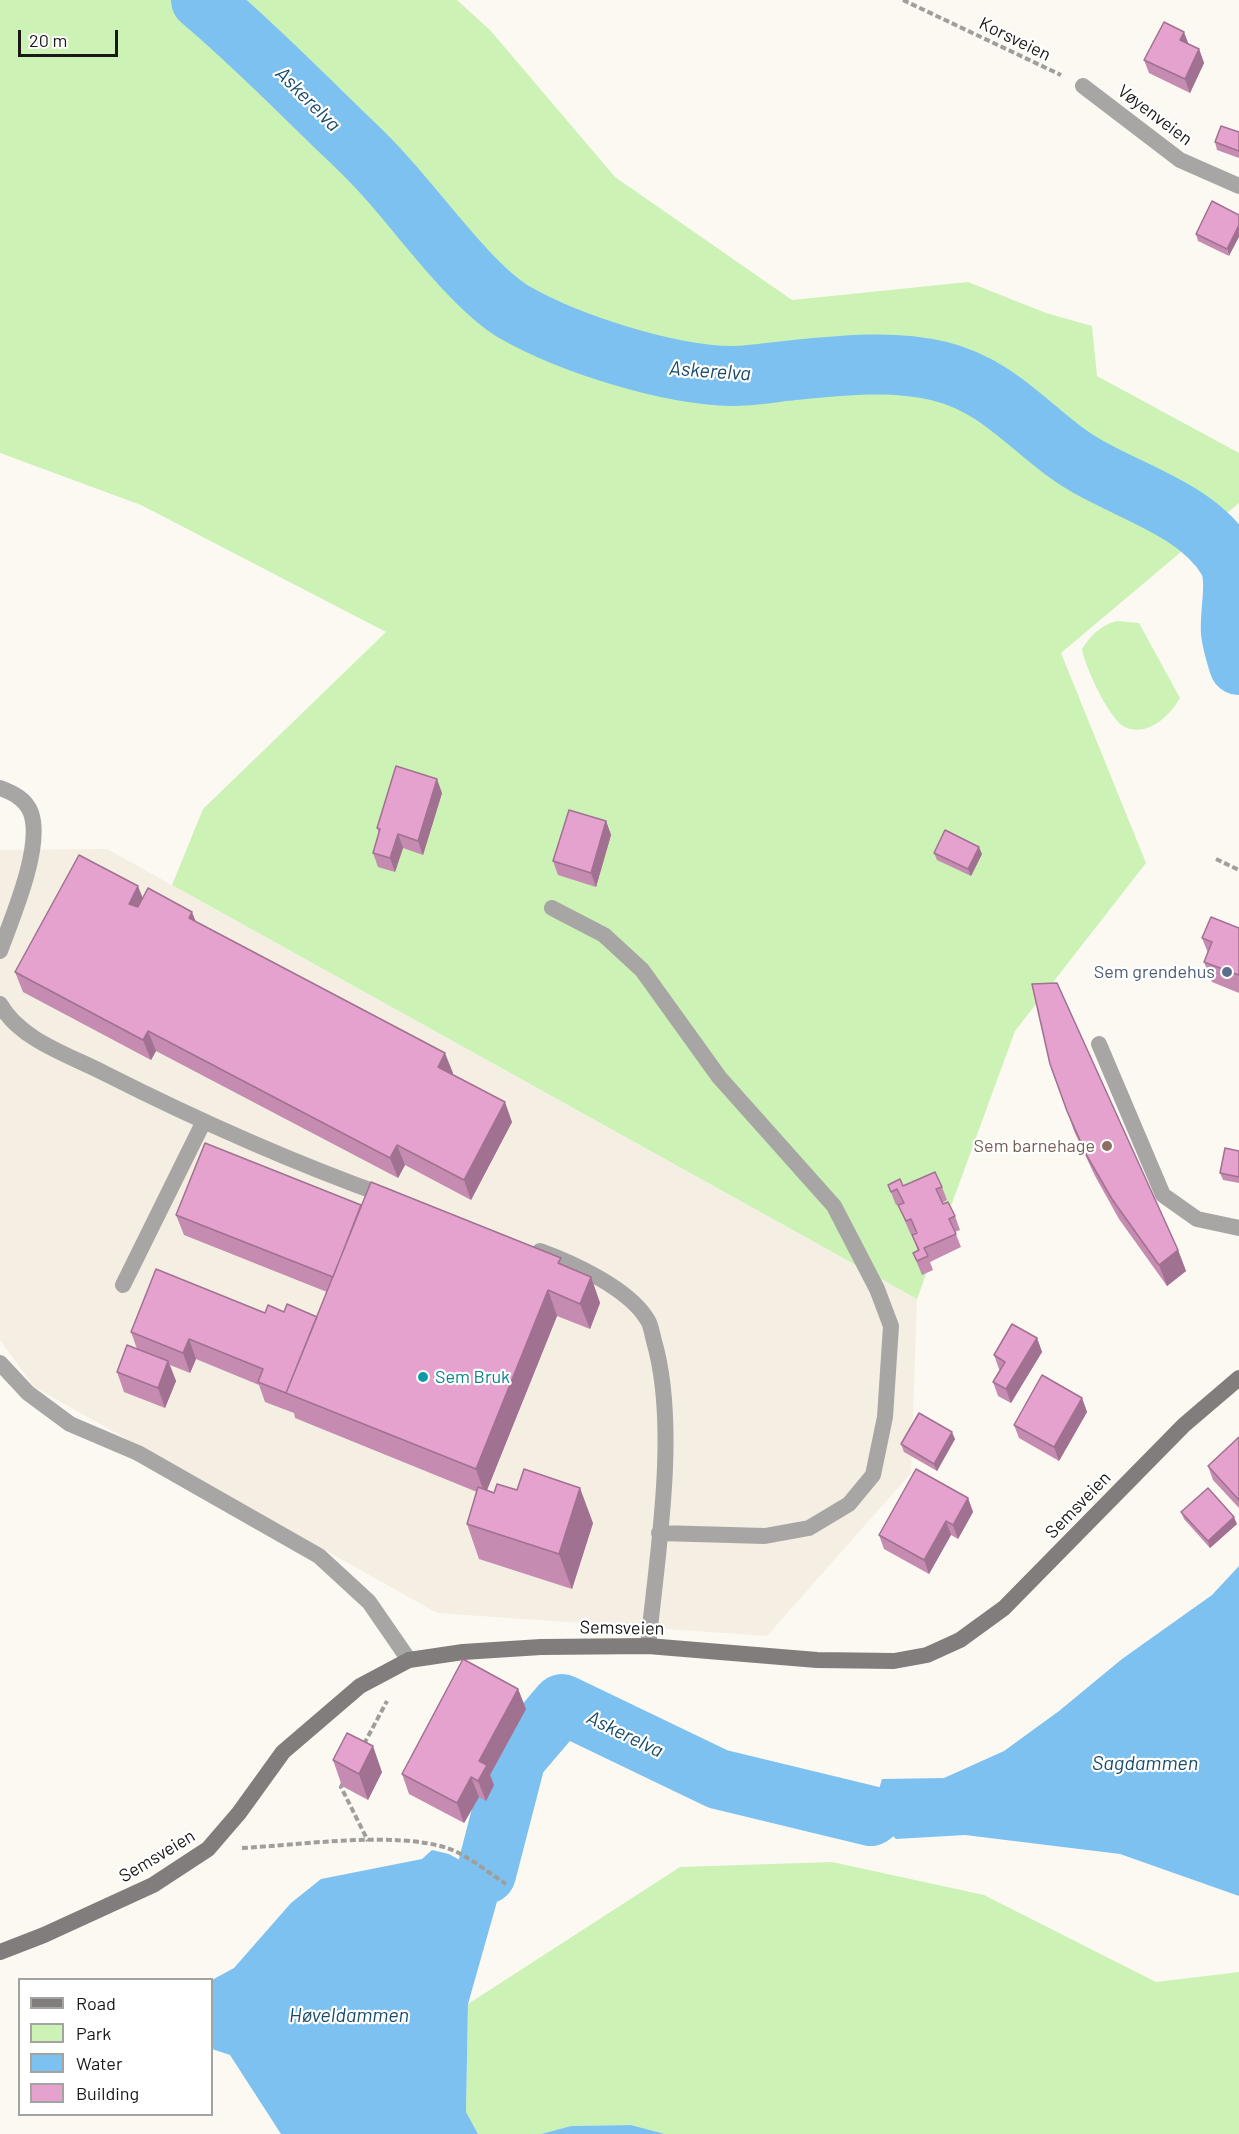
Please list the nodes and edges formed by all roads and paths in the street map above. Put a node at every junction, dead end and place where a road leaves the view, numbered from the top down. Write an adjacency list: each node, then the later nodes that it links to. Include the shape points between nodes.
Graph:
1 (903, 0): 2 (path, Korsveien)
2 (1083, 86): 3 (street, Vøyenveien, via 1180,160)
3 (1239, 186)
4 (0, 788): 8 (street, via 17,794 31,813 33,845 25,882)
5 (1216, 859): 6 (path)
6 (1239, 870)
7 (552, 908): 18 (street, via 604,935 642,970 719,1077 834,1206 877,1289 891,1326 885,1417 873,1474 849,1504 809,1528 765,1536)
8 (0, 951)
9 (0, 1004): 11 (street, via 31,1036)
10 (1099, 1044): 13 (street, via 1163,1195 1197,1219)
11 (203, 1123): 12 (street); 15 (street)
12 (403, 1202)
13 (1239, 1228)
14 (526, 1246): 18 (street, via 571,1262 622,1294 648,1319 661,1366 665,1445)
15 (123, 1284)
16 (0, 1362): 20 (street, via 28,1393 70,1424 138,1454 319,1556 369,1602)
17 (1239, 1378): 19 (main road, Semsveien, via 1184,1425 1004,1608 960,1640 927,1655 894,1660 817,1660)
18 (659, 1533): 19 (street)
19 (648, 1646): 20 (main road, Semsveien, via 541,1647)
20 (409, 1660): 25 (main road, Semsveien, via 360,1686 283,1752)
21 (388, 1699): 22 (path)
22 (362, 1748)
23 (346, 1777): 24 (path, via 341,1787)
24 (368, 1841): 25 (path); 26 (path, via 408,1840 446,1847)
25 (208, 1849): 27 (main road, Semsveien, via 153,1885)
26 (506, 1884)
27 (0, 1952)

